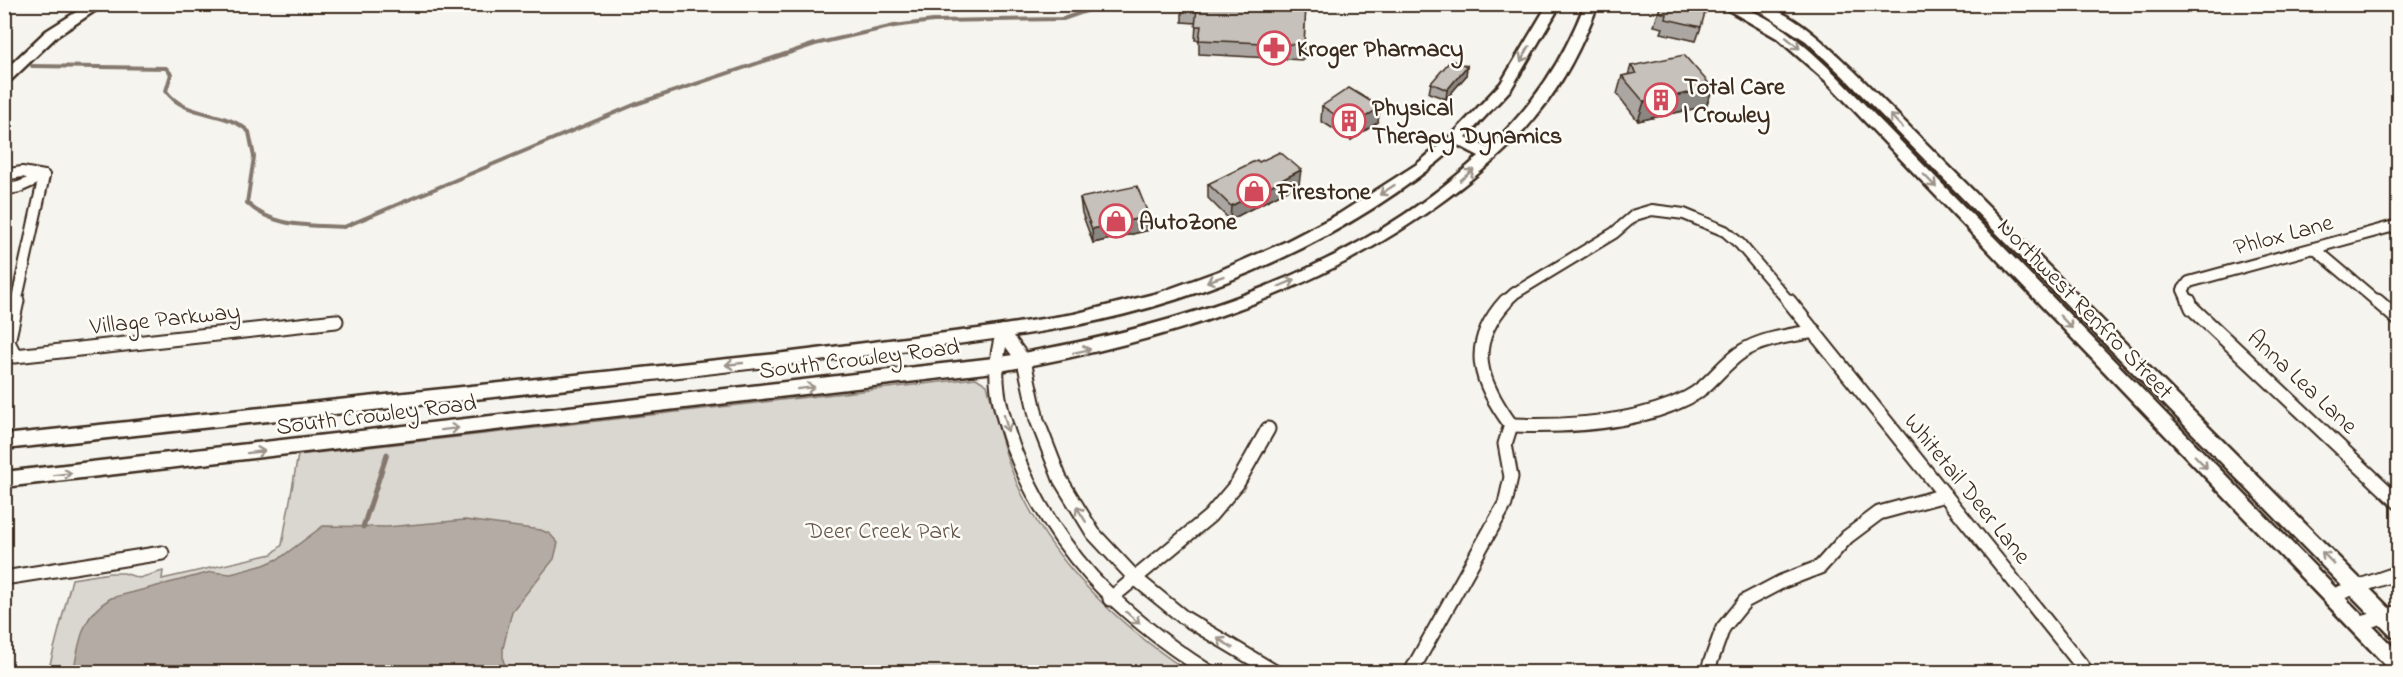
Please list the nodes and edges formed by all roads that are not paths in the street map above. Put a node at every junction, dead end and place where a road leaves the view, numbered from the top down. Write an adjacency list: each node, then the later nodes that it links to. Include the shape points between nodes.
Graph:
1 (99, 4): 7 (main road, via 51,34)
2 (1555, 4): 8 (main road, South Crowley Road, one-way to 8, via 1506,86)
3 (1592, 4): 9 (main road, South Crowley Road, via 1559,73 1522,123)
4 (1724, 4): 6 (main road, Northwest Renfro Street)
5 (1755, 4): 6 (main road, Northwest Renfro Street)
6 (1773, 20): 32 (main road, Northwest Renfro Street, one-way to 6, via 1848,73 1811,38); 33 (main road, Northwest Renfro Street, one-way to 33)
7 (4, 79)
8 (1457, 138): 9 (main road); 19 (main road, South Crowley Road, one-way to 19, via 1422,168 1344,219 1225,275 1074,320)
9 (1490, 155): 20 (main road, South Crowley Road, one-way to 9, via 1084,351 1169,327 1311,272 1416,212)
10 (4, 175): 11 (street, via 22,172)
11 (44, 176): 12 (street); 17 (street, Village Parkway, via 8,342 15,356)
12 (4, 190)
13 (2398, 225): 14 (street, Phlox Lane)
14 (2314, 248): 15 (street, Phlox Lane, via 2189,282); 16 (street)
15 (2183, 290): 27 (street, Anna Lea Lane, via 2192,308)
16 (2398, 319)
17 (336, 321)
18 (1814, 331): 22 (street, via 1759,344 1737,354 1699,392 1644,413 1561,425); 22 (street, Whitetail Deer Lane, via 1725,231 1684,214 1643,212 1515,293 1493,318 1483,337 1482,373 1489,395); 26 (street, Whitetail Deer Lane)
19 (1003, 332): 20 (street); 21 (street); 24 (main road, South Crowley Road, one-way to 24)
20 (1024, 361): 21 (main road, South Crowley Road); 31 (street, one-way to 20, via 1093,533 1060,479 1037,420)
21 (994, 365): 25 (main road, South Crowley Road, one-way to 21); 34 (street, one-way to 34, via 1006,427 1030,491 1066,550)
22 (1511, 425): 41 (street, via 1505,444 1510,477 1505,504)
23 (1268, 429): 31 (street, via 1237,484 1210,516)
24 (4, 442)
25 (4, 480)
26 (1945, 495): 42 (street, via 1879,513 1847,537 1820,567 1745,601 1724,628); 43 (street, Whitetail Deer Lane)
27 (2398, 502)
28 (162, 553): 30 (street)
29 (2398, 573): 32 (street)
30 (4, 578)
31 (1135, 578): 34 (street); 40 (street, one-way to 31, via 1183,617)
32 (2357, 587): 33 (street); 35 (main road, Northwest Renfro Street)
33 (2331, 596): 36 (main road, Northwest Renfro Street)
34 (1110, 598): 39 (street, one-way to 39, via 1162,644)
35 (2392, 614): 36 (street); 37 (main road, Northwest Renfro Street)
36 (2359, 624): 38 (main road, Northwest Renfro Street)
37 (2398, 630)
38 (2398, 665)
39 (1209, 672)
40 (1275, 672)
41 (1411, 672)
42 (1707, 672)
43 (2086, 672)

